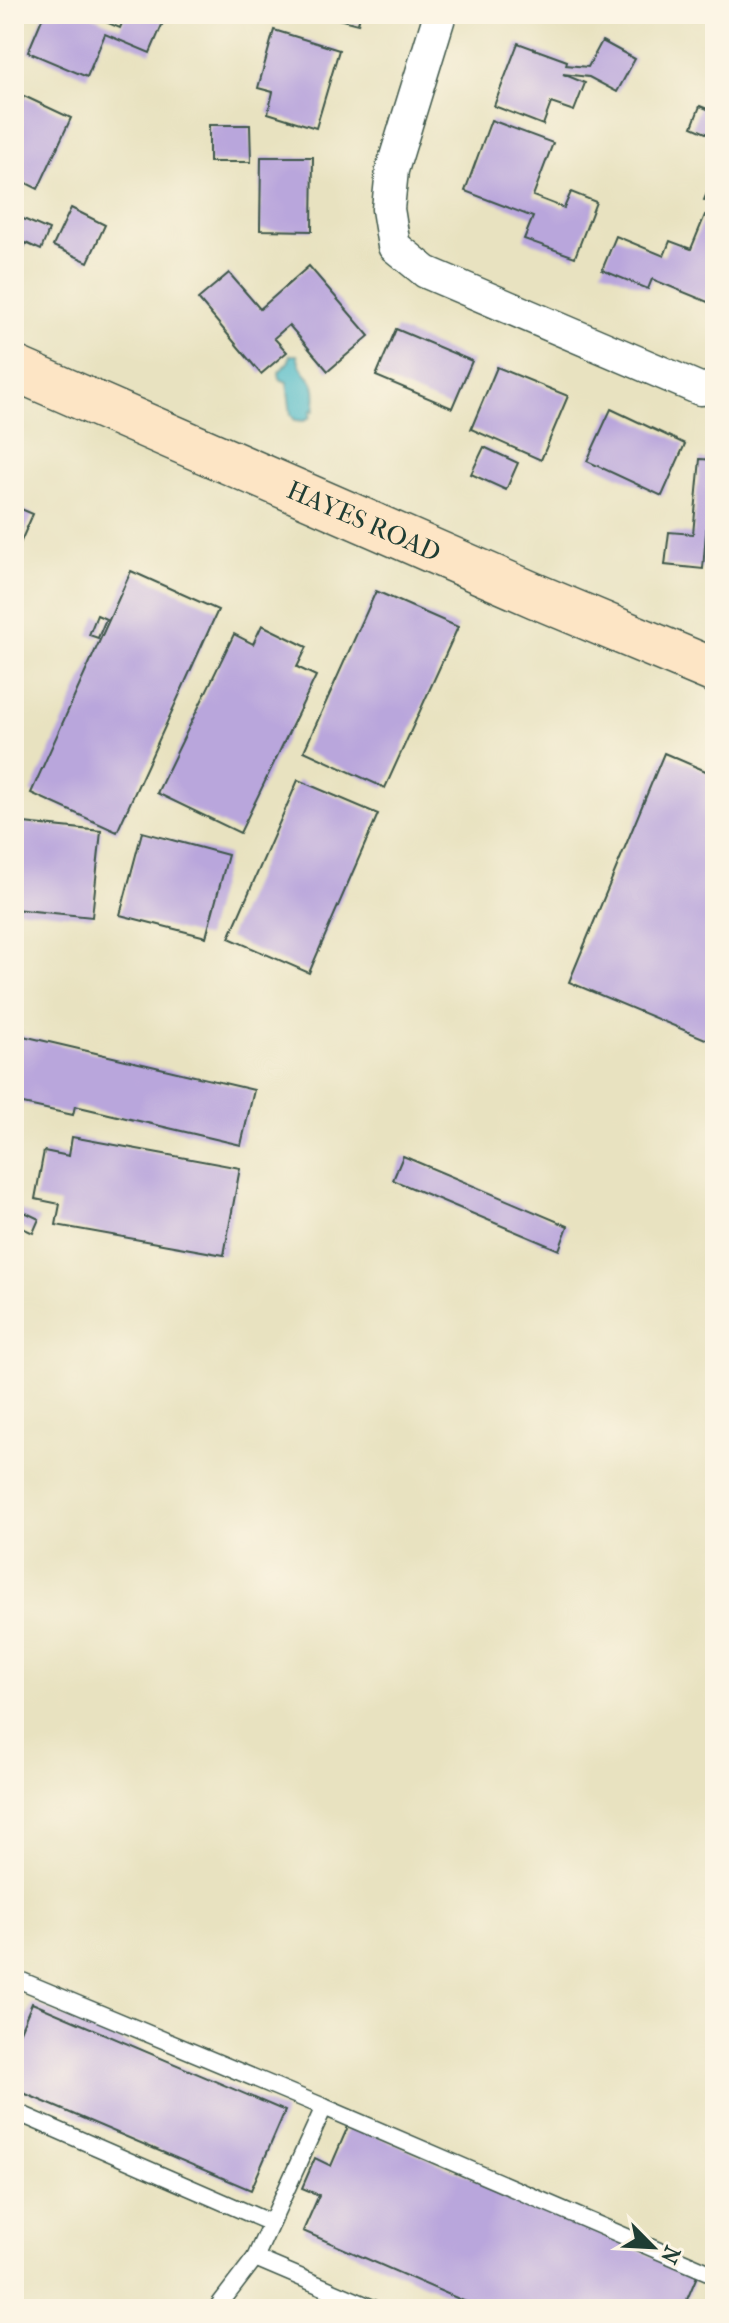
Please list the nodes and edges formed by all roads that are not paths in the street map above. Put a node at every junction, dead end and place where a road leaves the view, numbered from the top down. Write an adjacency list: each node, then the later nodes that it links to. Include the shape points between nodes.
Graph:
1 (440, 14): 3 (street, via 392,170 388,209 394,246 426,272 700,389)
2 (14, 368): 4 (street, HAYES ROAD)
3 (715, 388)
4 (715, 671)
5 (14, 1981): 6 (lane)
6 (324, 2107): 8 (lane); 10 (lane)
7 (14, 2111): 8 (lane)
8 (271, 2223): 9 (lane)
9 (255, 2258): 11 (lane); 12 (lane)
10 (715, 2275)
11 (216, 2309)
12 (375, 2309)

